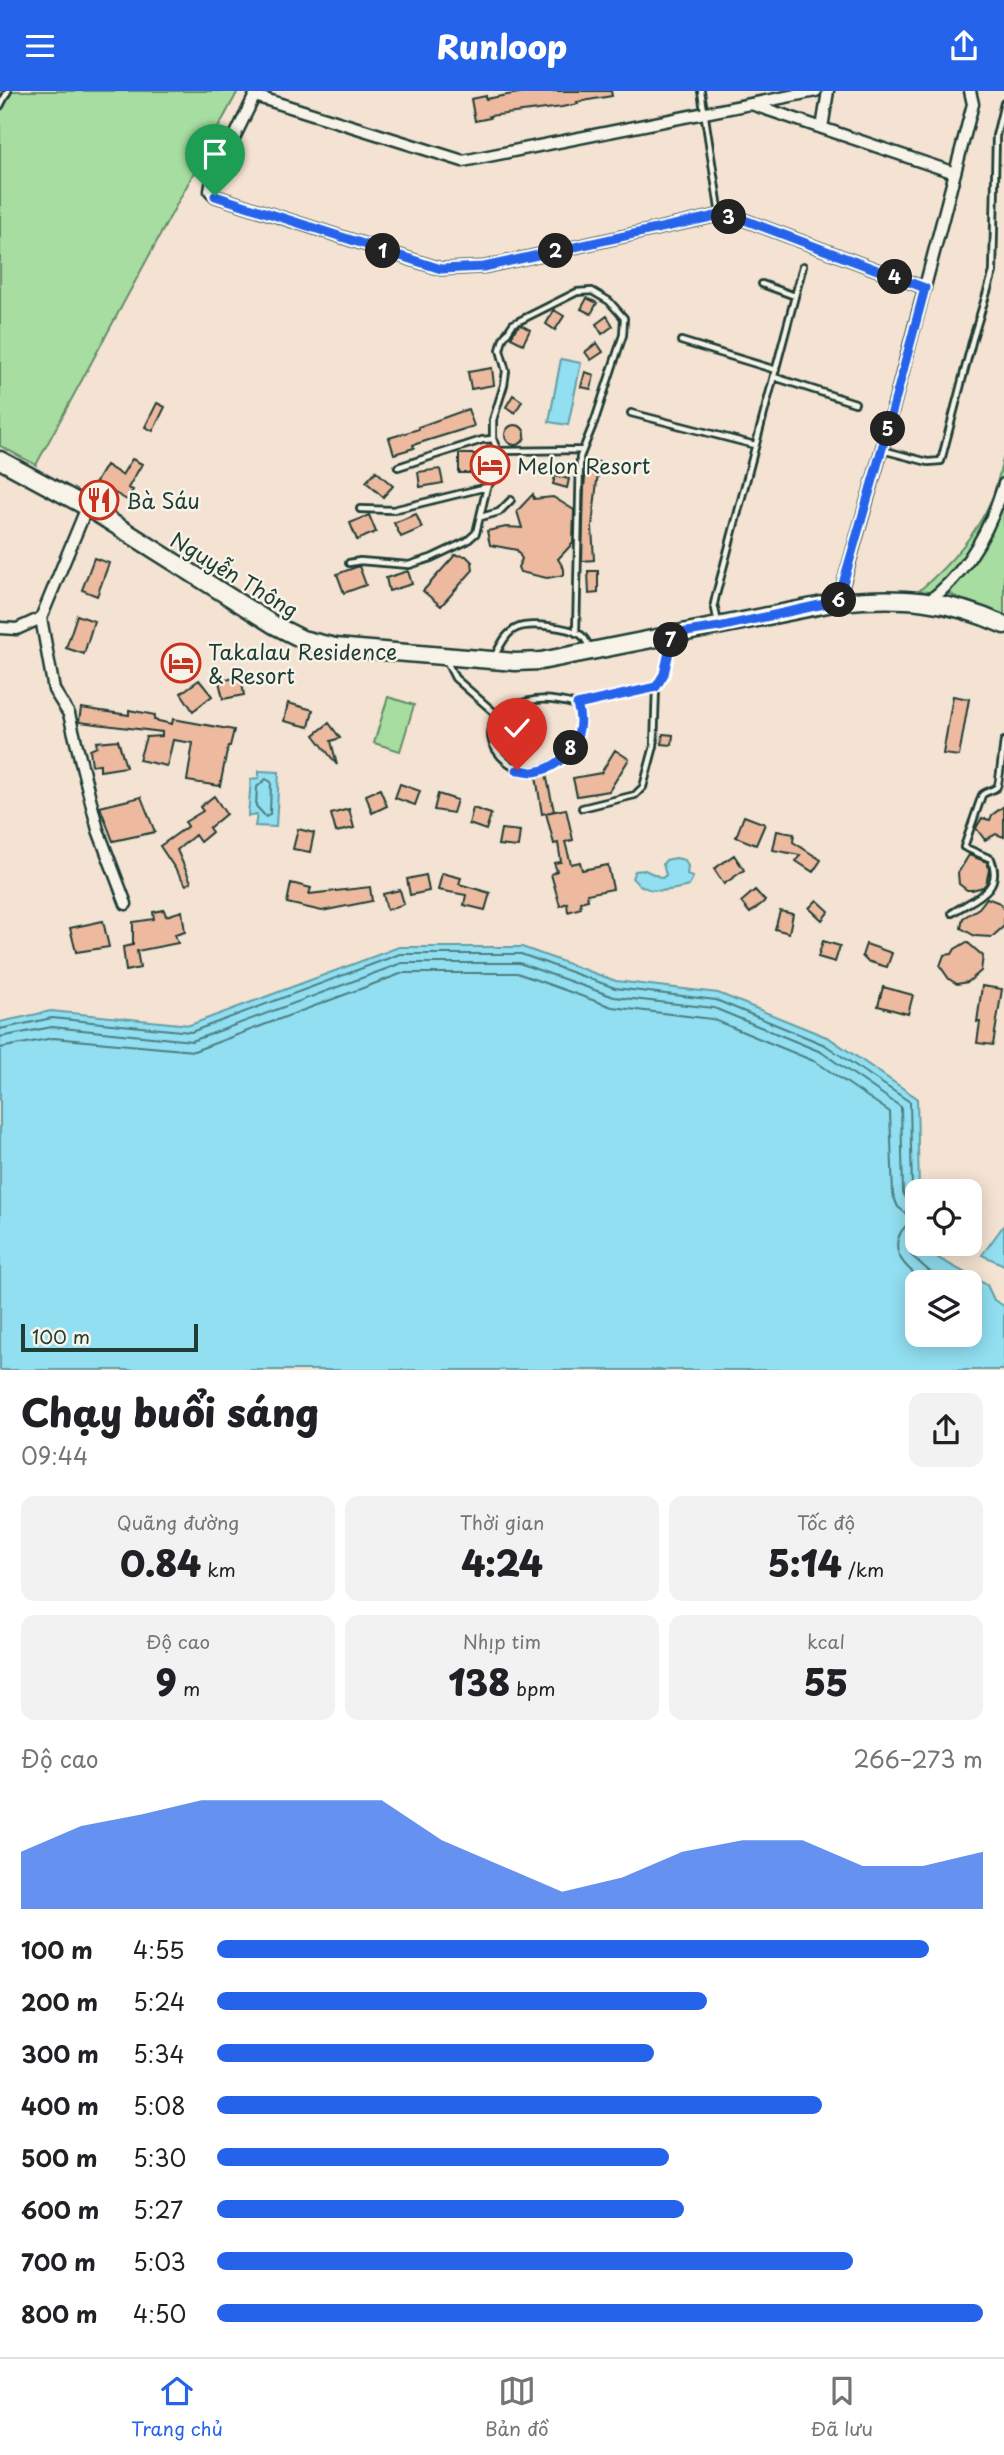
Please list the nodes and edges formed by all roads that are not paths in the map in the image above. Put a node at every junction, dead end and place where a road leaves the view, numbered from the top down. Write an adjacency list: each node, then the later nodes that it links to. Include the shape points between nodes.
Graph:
1 (8, 91): 9 (lane)
2 (701, 91): 10 (lane)
3 (816, 91): 8 (street)
4 (828, 91): 11 (street)
5 (970, 91): 12 (street, via 973,104)
6 (256, 93): 10 (street, via 463,161); 13 (street, via 211,185 215,196 441,269 484,267)
7 (1004, 103): 26 (lane, via 996,136 993,272 941,461)
8 (751, 104): 10 (street); 11 (street)
9 (0, 106)
10 (704, 113): 13 (lane)
11 (822, 128): 12 (street)
12 (955, 173): 16 (street)
13 (720, 215): 16 (street, via 742,219)
14 (803, 266): 17 (lane)
15 (762, 284): 17 (lane)
16 (925, 288): 26 (street)
17 (795, 296): 19 (lane)
18 (681, 341): 19 (lane)
19 (776, 370): 20 (lane)
20 (774, 377): 21 (lane); 24 (lane)
21 (855, 403)
22 (631, 413): 24 (lane)
23 (493, 439): 25 (lane, via 505,377 500,350 507,330 577,292 592,291 624,318 623,335); 27 (lane); 29 (lane)
24 (755, 445): 41 (lane, via 714,604)
25 (583, 450): 27 (lane); 43 (lane)
26 (881, 450): 37 (street)
27 (498, 451): 31 (lane, via 499,473)
28 (0, 460): 33 (main road, Nguyễn Thông)
29 (398, 467)
30 (1004, 484): 38 (street, via 990,526 973,554)
31 (487, 487): 34 (lane, via 393,510); 35 (lane)
32 (511, 500): 35 (lane, via 499,512)
33 (87, 507): 39 (street); 46 (main road, Nguyễn Thông, via 302,639 335,647)
34 (360, 509)
35 (481, 517): 36 (lane, via 476,533 467,541 431,558 409,565)
36 (349, 563)
37 (838, 601): 38 (main road, Nguyễn Thông); 41 (main road, Nguyễn Thông)
38 (929, 601): 40 (main road, Nguyễn Thông)
39 (41, 618): 42 (street, via 17,629); 53 (street, via 54,690 69,714 98,830)
40 (1004, 625)
41 (719, 627): 44 (main road, Nguyễn Thông)
42 (0, 628)
43 (576, 633): 45 (lane); 47 (lane, via 518,627 505,636)
44 (673, 634): 45 (main road, Nguyễn Thông); 48 (lane, via 664,674)
45 (593, 652): 47 (main road, Nguyễn Thông, via 541,661)
46 (444, 656): 47 (main road, Nguyễn Thông); 50 (lane, via 455,678)
47 (492, 660)
48 (656, 687): 49 (lane); 52 (lane, via 654,746 643,787 635,795)
49 (577, 705): 50 (lane, via 551,698 525,701); 50 (lane, via 581,724 575,744 561,760 534,772 517,770 498,756 490,736)
50 (495, 713)
51 (1004, 741): 54 (lane, via 1000,783 982,795 964,847 991,859 993,884 989,892)
52 (583, 808)
53 (127, 904)
54 (952, 913)

